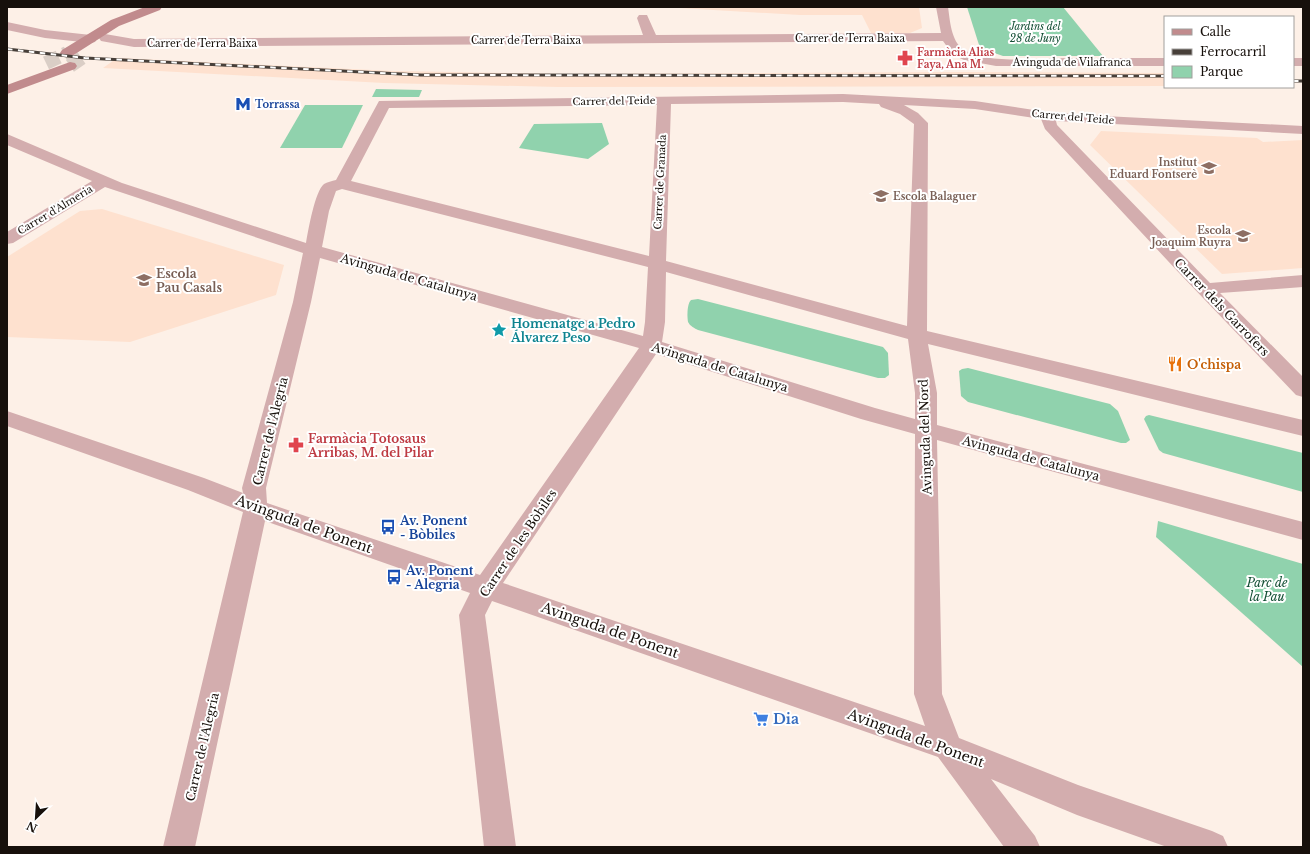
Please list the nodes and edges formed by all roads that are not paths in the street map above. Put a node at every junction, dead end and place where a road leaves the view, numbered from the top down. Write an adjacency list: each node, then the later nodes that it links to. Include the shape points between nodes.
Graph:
1 (156, 7): 3 (street)
2 (942, 7): 6 (street)
3 (140, 14): 7 (street, via 136,20); 8 (street, via 115,23)
4 (643, 18): 9 (street)
5 (7, 26): 8 (street, via 45,34)
6 (948, 37): 9 (street, Carrer de Terra Baixa); 11 (street, Avinguda de Vilafranca, via 958,52 979,60)
7 (105, 38): 9 (street, Carrer de Terra Baixa, via 134,43); 10 (street)
8 (91, 39): 14 (street, via 68,59)
9 (651, 39)
10 (86, 55)
11 (1164, 62)
12 (46, 63): 13 (street)
13 (7, 80)
14 (7, 90)
15 (843, 98): 16 (street, Carrer del Teide); 17 (street, Carrer del Teide); 20 (street, Carrer del Teide, via 881,103)
16 (664, 100): 18 (street, Carrer del Teide); 27 (street, Carrer de Granada)
17 (943, 103): 19 (street, Carrer del Teide); 20 (street)
18 (384, 104): 24 (street, Carrer de l'Alegria)
19 (1047, 116): 21 (street, Carrer del Teide); 29 (street, Carrer dels Garrofers, via 1050,126)
20 (914, 118): 30 (street, Avinguda del Nord)
21 (1303, 130)
22 (7, 139): 23 (street, Avinguda de Catalunya)
23 (104, 181): 25 (street, Carrer d'Almeria); 26 (street, Avinguda de Catalunya)
24 (342, 184): 26 (street, Carrer de l'Alegria, via 332,186 326,196); 27 (street)
25 (7, 239)
26 (313, 251): 31 (street, Avinguda de Catalunya); 36 (street, Carrer de l'Alegria, via 254,488)
27 (657, 264): 30 (street); 31 (street, Carrer de les Bòbiles)
28 (1303, 281): 29 (street)
29 (1205, 289): 32 (street, Carrer dels Garrofers)
30 (917, 335): 34 (street); 35 (street, Avinguda del Nord, via 926,393)
31 (651, 346): 35 (street, Avinguda de Catalunya); 38 (street, Carrer de les Bòbiles)
32 (1303, 390)
33 (7, 418): 36 (street, Avinguda de Ponent, via 196,484)
34 (1303, 428)
35 (926, 430): 37 (street, Avinguda de Catalunya); 39 (street, Avinguda del Nord, via 928,694)
36 (256, 508): 38 (street, Avinguda de Ponent); 40 (street, Carrer de l'Alegria)
37 (1303, 531)
38 (486, 588): 39 (street, Avinguda de Ponent); 41 (street, Carrer de les Bòbiles, via 475,607 472,625)
39 (948, 747): 42 (street, Avinguda del Nord); 43 (street, Avinguda de Ponent, via 1077,800)
40 (179, 847)
41 (500, 847)
42 (1024, 847)
43 (1212, 847)

